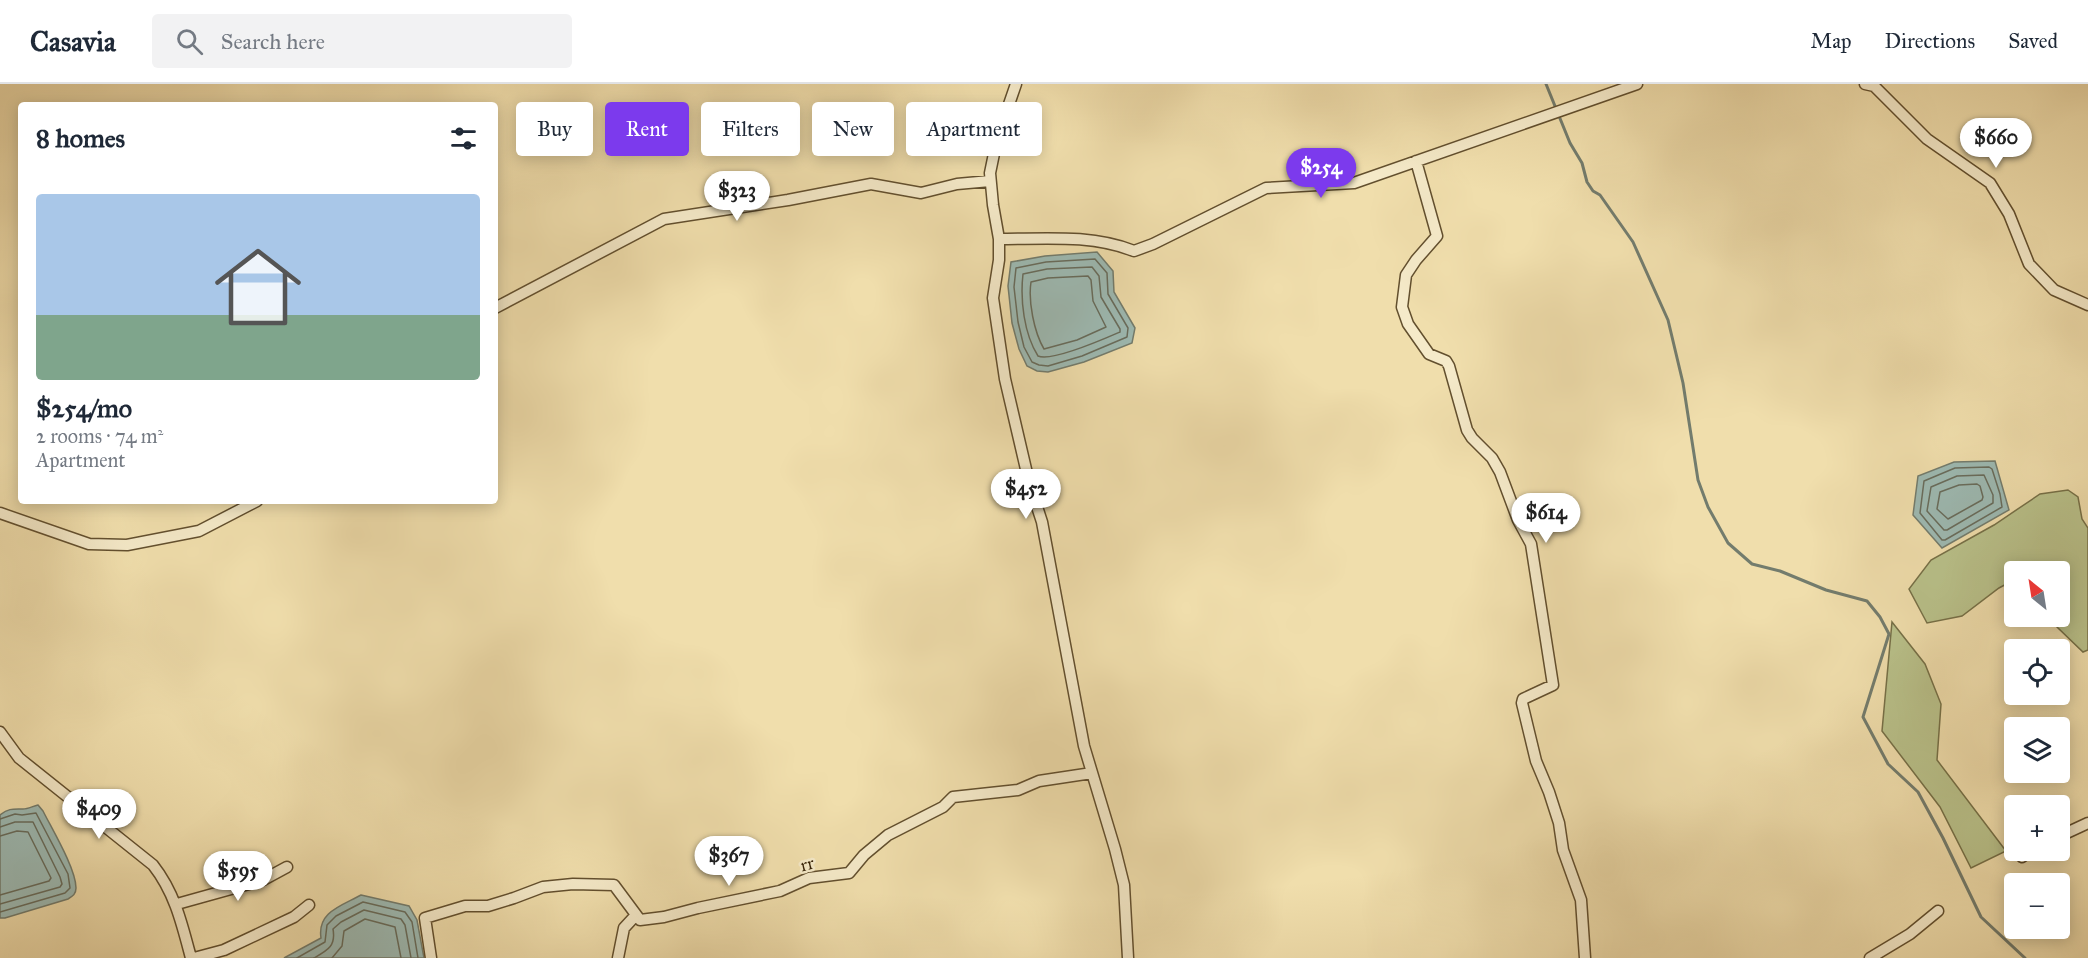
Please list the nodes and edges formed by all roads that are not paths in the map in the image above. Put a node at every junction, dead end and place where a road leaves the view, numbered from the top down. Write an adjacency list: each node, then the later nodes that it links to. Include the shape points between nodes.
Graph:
1 (1016, 84): 5 (street, via 993,154)
2 (1637, 84): 4 (street)
3 (1865, 84): 7 (street, via 1874,87 1927,139 1990,183 2009,214 2029,264 2054,291)
4 (1416, 161): 6 (street, via 1354,183 1266,188 1134,251 1115,243 1084,239); 24 (street, via 1437,236 1406,275 1403,314 1429,354 1449,366 1467,430 1492,458 1531,544 1553,684 1522,703 1563,850 1578,886)
5 (990, 181): 6 (street); 8 (street, via 921,193 871,184 664,219)
6 (999, 239): 12 (street, via 993,298 1005,380 1041,522)
7 (2088, 304)
8 (498, 306)
9 (251, 504): 10 (street, via 199,531 127,545 89,544)
10 (0, 513)
11 (0, 732): 16 (street, via 19,758 153,865)
12 (1092, 773): 19 (street, rr, via 1038,781 1018,789 953,797 943,807 888,835 849,873 809,878 780,891 664,917 640,920); 23 (street, via 1124,885)
13 (2088, 823): 14 (street)
14 (2070, 831)
15 (287, 867): 16 (street, via 263,880)
16 (177, 904): 20 (street)
17 (309, 905): 20 (street, via 294,917 224,950)
18 (1938, 911): 25 (street, via 1910,934)
19 (636, 915): 21 (street, via 614,885 543,887 488,906 465,906 425,918); 22 (street, via 624,928)
20 (192, 958)
21 (431, 958)
22 (618, 958)
23 (1128, 958)
24 (1585, 958)
25 (1870, 958)

